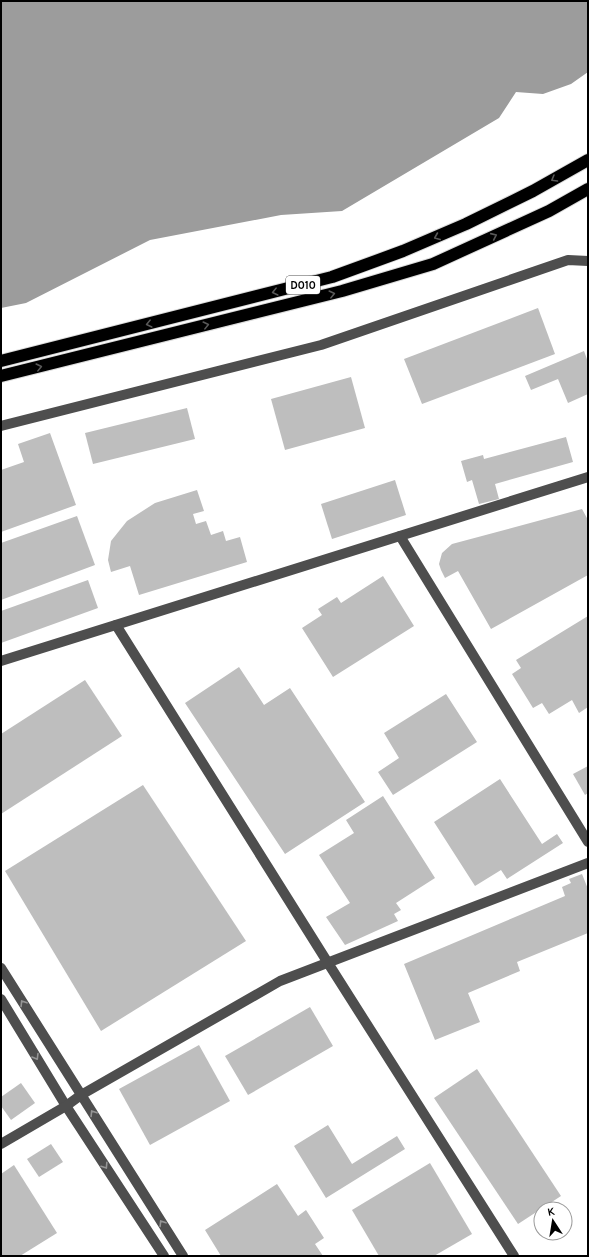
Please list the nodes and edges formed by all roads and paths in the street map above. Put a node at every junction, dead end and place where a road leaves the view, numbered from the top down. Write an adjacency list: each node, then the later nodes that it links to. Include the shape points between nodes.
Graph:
1 (588, 160): 4 (highway, D010, one-way to 4, via 466,224 332,278)
2 (588, 189): 5 (highway, D010, one-way to 2, via 342,291 433,264 549,211)
3 (588, 261): 6 (street, via 568,260 321,345)
4 (1, 361)
5 (1, 376)
6 (1, 426)
7 (588, 477): 8 (street)
8 (400, 536): 9 (street); 11 (street)
9 (116, 625): 10 (street); 13 (street)
10 (1, 661)
11 (588, 842)
12 (588, 863): 13 (street)
13 (328, 963): 16 (street, via 280,981); 21 (street)
14 (1, 968): 16 (street, one-way to 14)
15 (1, 999): 17 (street, one-way to 17)
16 (81, 1095): 17 (street); 20 (street, one-way to 16)
17 (66, 1106): 18 (street); 19 (street, one-way to 19)
18 (1, 1144)
19 (164, 1256)
20 (183, 1256)
21 (514, 1256)

